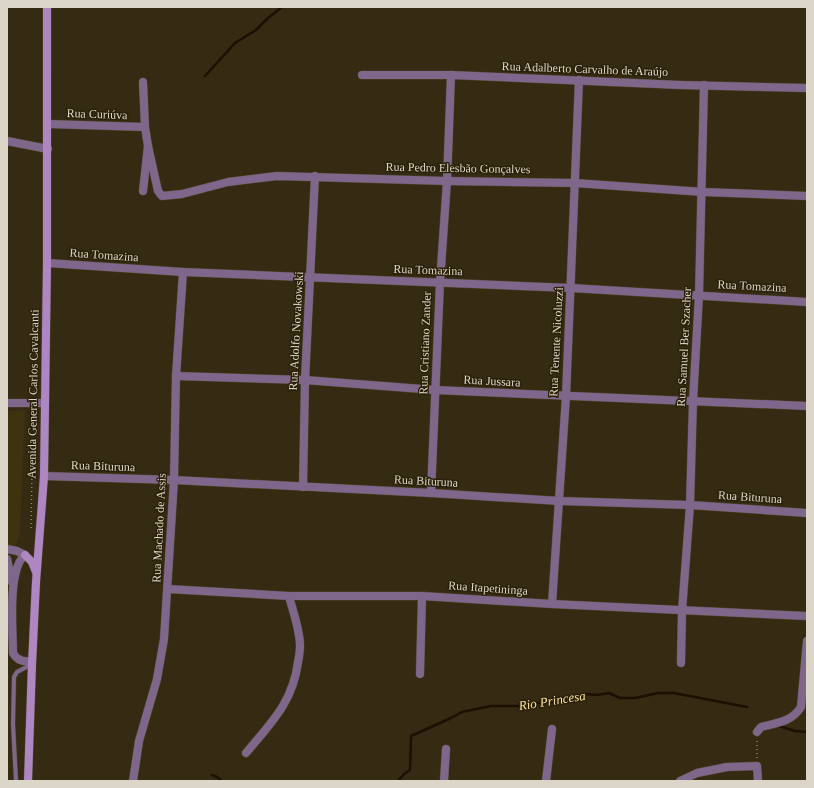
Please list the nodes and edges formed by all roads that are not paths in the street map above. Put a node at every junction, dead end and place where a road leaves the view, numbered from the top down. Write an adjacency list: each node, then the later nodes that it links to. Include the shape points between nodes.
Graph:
1 (47, 7): 8 (main road, Avenida General Carlos Cavalcanti)
2 (362, 75): 3 (street, Rua Adalberto Carvalho de Araújo)
3 (451, 75): 4 (street, Rua Adalberto Carvalho de Araújo); 14 (street, Rua Cristiano Zander)
4 (579, 80): 6 (street, Rua Adalberto Carvalho de Araújo); 15 (street, Rua Tenente Nicoluzzi)
5 (143, 82): 9 (street)
6 (704, 85): 7 (street, Rua Adalberto Carvalho de Araújo); 17 (street, Rua Samuel Ber Szacher)
7 (807, 88)
8 (48, 124): 9 (street, Rua Curiúva); 12 (main road, Avenida General Carlos Cavalcanti)
9 (145, 127): 11 (street)
10 (7, 141): 12 (street)
11 (148, 146): 13 (street, Rua Pedro Elesbão Gonçalves, via 158,191 162,196 182,194 228,182 277,176); 16 (street)
12 (48, 149): 19 (main road, Avenida General Carlos Cavalcanti)
13 (315, 176): 14 (street, Rua Pedro Elesbão Gonçalves); 21 (street, Rua Adolfo Novakowski)
14 (447, 181): 15 (street, Rua Pedro Elesbão Gonçalves); 22 (street, Rua Cristiano Zander)
15 (575, 183): 17 (street, Rua Pedro Elesbão Gonçalves); 23 (street, Rua Tenente Nicoluzzi)
16 (143, 191)
17 (703, 192): 18 (street, Rua Pedro Elesbão Gonçalves); 24 (street, Rua Samuel Ber Szacher)
18 (807, 196)
19 (47, 263): 20 (street, Rua Tomazina); 32 (main road, Avenida General Carlos Cavalcanti)
20 (183, 272): 21 (street, Rua Tomazina); 26 (street, Rua Machado de Assis)
21 (311, 277): 22 (street, Rua Tomazina); 27 (street, Rua Adolfo Novakowski)
22 (440, 282): 23 (street, Rua Tomazina); 28 (street, Rua Cristiano Zander)
23 (571, 288): 24 (street, Rua Tomazina); 29 (street, Rua Tenente Nicoluzzi)
24 (699, 295): 25 (street, Rua Tomazina); 30 (street, Rua Samuel Ber Szacher)
25 (807, 302)
26 (176, 376): 27 (street, Rua Jussara); 35 (street, Rua Machado de Assis)
27 (305, 380): 28 (street, Rua Jussara); 36 (street, Rua Adolfo Novakowski)
28 (435, 390): 29 (street, Rua Jussara); 37 (street, Rua Cristiano Zander)
29 (566, 396): 30 (street, Rua Jussara); 38 (street, Rua Tenente Nicoluzzi)
30 (693, 401): 33 (street, Rua Jussara); 39 (street, Rua Samuel Ber Szacher)
31 (7, 403): 32 (street)
32 (45, 403): 34 (main road, Avenida General Carlos Cavalcanti)
33 (807, 406)
34 (44, 476): 35 (street, Rua Bituruna); 44 (main road, Avenida General Carlos Cavalcanti)
35 (174, 480): 36 (street, Rua Bituruna); 46 (street, Rua Machado de Assis)
36 (303, 487): 37 (street, Rua Bituruna)
37 (431, 493): 38 (street, Rua Bituruna)
38 (560, 501): 39 (street, Rua Bituruna); 49 (street, Rua Tenente Nicoluzzi)
39 (690, 505): 40 (street, Rua Bituruna); 50 (street, Rua Samuel Ber Szacher)
40 (807, 514)
41 (7, 549): 42 (street)
42 (25, 555): 44 (main road, via 34,567); 45 (street, via 19,562)
43 (7, 559): 45 (street)
44 (36, 582): 53 (main road, Avenida General Carlos Cavalcanti)
45 (13, 584): 53 (street, via 14,653 15,657)
46 (168, 589): 47 (street, Rua Itapetininga); 62 (street, Rua Machado de Assis, via 164,639 157,680 139,741)
47 (289, 596): 48 (street, Rua Itapetininga); 59 (street, via 300,646 296,676 282,709)
48 (422, 596): 49 (street, Rua Itapetininga); 55 (street)
49 (552, 604): 50 (street, Rua Itapetininga)
50 (682, 610): 51 (street, Rua Itapetininga); 54 (street, Rua Samuel Ber Szacher)
51 (807, 616)
52 (807, 641): 57 (street, via 801,708 791,718 761,727)
53 (32, 663): 60 (lane, via 17,672 14,677); 61 (main road, Avenida General Carlos Cavalcanti)
54 (681, 663)
55 (420, 674)
56 (552, 730): 64 (street)
57 (758, 732)
58 (446, 749): 63 (street)
59 (246, 753)
60 (16, 781)
61 (28, 781)
62 (133, 781)
63 (444, 781)
64 (546, 781)
65 (680, 781): 66 (street, via 697,773 727,767 757,766)
66 (758, 781)

